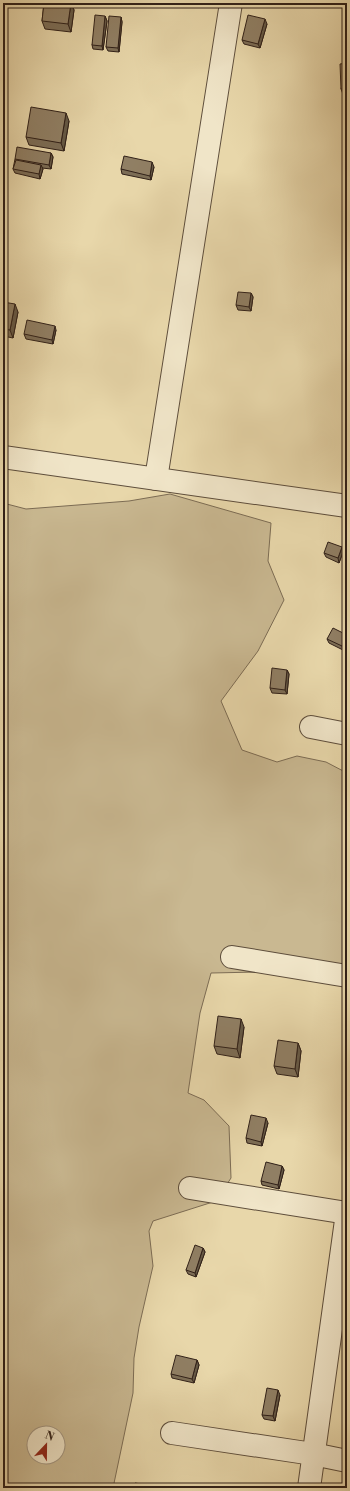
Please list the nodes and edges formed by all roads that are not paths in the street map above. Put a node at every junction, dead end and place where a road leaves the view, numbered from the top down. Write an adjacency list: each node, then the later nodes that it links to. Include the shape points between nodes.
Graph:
1 (231, 3): 3 (street)
2 (3, 457): 3 (street)
3 (156, 479): 4 (street)
4 (347, 506)
5 (311, 727): 6 (street)
6 (347, 734)
7 (232, 957): 8 (street)
8 (347, 976)
9 (190, 1188): 10 (street)
10 (347, 1213): 12 (street)
11 (172, 1433): 12 (street)
12 (313, 1454): 13 (street); 14 (street)
13 (347, 1461)
14 (308, 1488)

